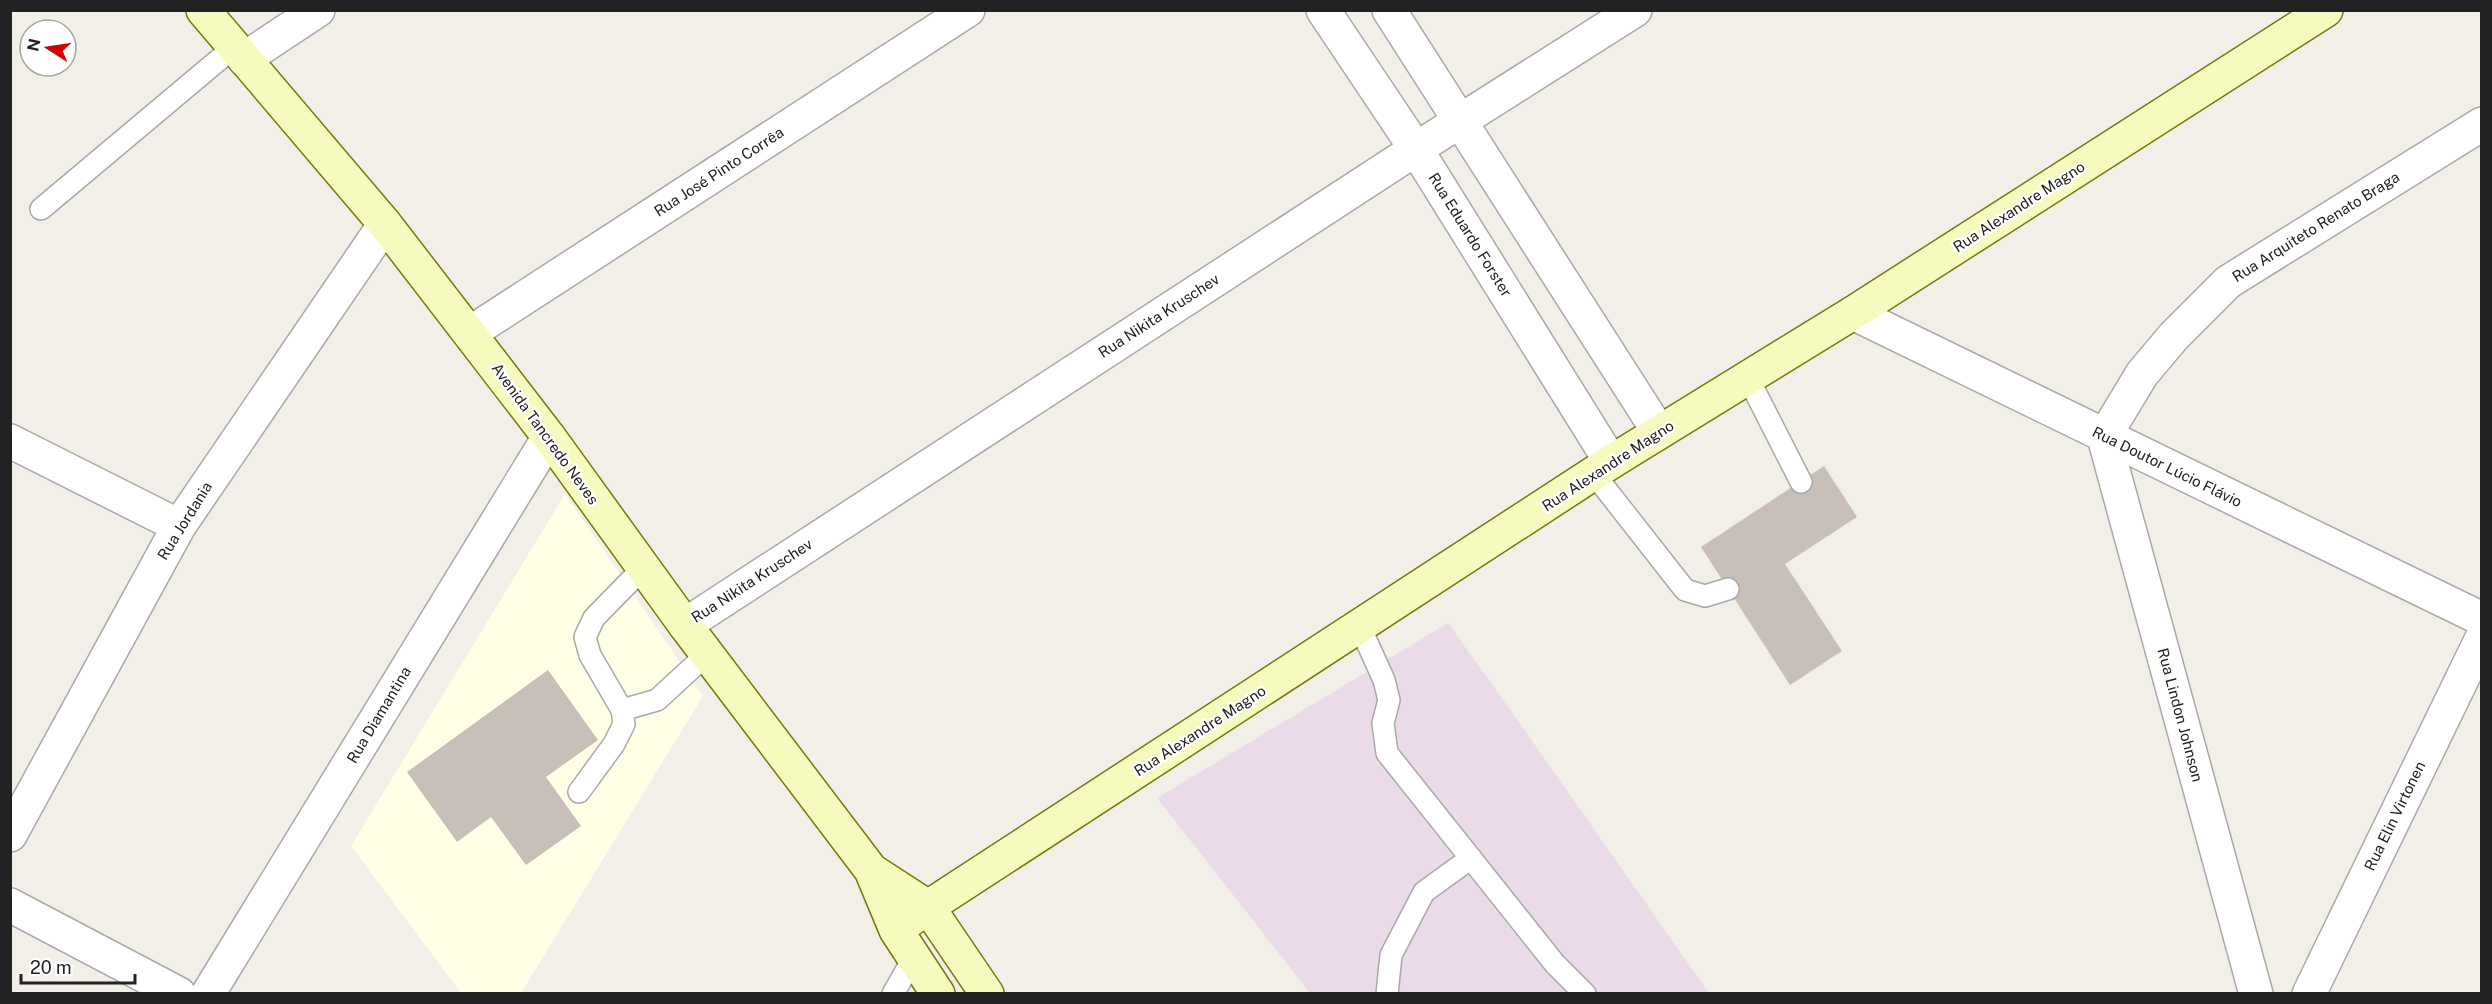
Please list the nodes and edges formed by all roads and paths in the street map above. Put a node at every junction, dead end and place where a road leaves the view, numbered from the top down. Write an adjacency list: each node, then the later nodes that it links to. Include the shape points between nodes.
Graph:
1 (203, 10): 8 (street, Avenida Tancredo Neves)
2 (318, 10): 8 (street)
3 (968, 10): 15 (street, Rua José Pinto Corrêa)
4 (1323, 10): 11 (street, Rua Eduardo Forster)
5 (1389, 10): 9 (street)
6 (1635, 10): 9 (street, Rua Nikita Kruschev)
7 (2326, 10): 14 (street, Rua Alexandre Magno)
8 (239, 53): 12 (lane); 13 (street, Avenida Tancredo Neves)
9 (1461, 122): 11 (street, Rua Nikita Kruschev); 17 (street)
10 (2481, 124): 19 (street, Rua Arquiteto Renato Braga, via 2228,282 2142,374)
11 (1416, 149): 21 (street, Rua Eduardo Forster); 27 (street, Rua Nikita Kruschev)
12 (41, 209)
13 (385, 224): 15 (street, Avenida Tancredo Neves); 23 (street, Rua Jordania)
14 (1852, 314): 16 (street, Rua Alexandre Magno); 19 (street, Rua Doutor Lúcio Flávio)
15 (470, 333): 18 (street, Avenida Tancredo Neves)
16 (1748, 378): 17 (street, Rua Alexandre Magno); 22 (lane)
17 (1659, 432): 21 (street, Rua Alexandre Magno)
18 (549, 437): 24 (street, Avenida Tancredo Neves); 40 (street, Rua Diamantina)
19 (2104, 437): 26 (street, Rua Doutor Lúcio Flávio); 46 (street, Rua Lindon Johnson)
20 (10, 441): 23 (street)
21 (1603, 468): 25 (lane, via 1684,590 1705,596); 28 (street, Rua Alexandre Magno)
22 (1801, 482)
23 (179, 526): 33 (street, Rua Jordania)
24 (643, 568): 27 (street, Avenida Tancredo Neves); 31 (lane, via 594,618 585,637 590,655)
25 (1728, 589)
26 (2481, 619)
27 (685, 625): 30 (street, Avenida Tancredo Neves)
28 (1360, 627): 34 (lane, via 1389,700 1383,723 1387,753); 37 (street, Rua Alexandre Magno)
29 (2481, 638): 47 (street, Rua Elin Virtonen)
30 (707, 654): 31 (lane, via 657,700); 35 (street, Avenida Tancredo Neves)
31 (622, 710): 32 (lane, via 624,724 614,744)
32 (579, 792)
33 (10, 835)
34 (1471, 858): 44 (lane, via 1424,892 1391,955); 45 (lane, via 1555,964)
35 (871, 870): 37 (street, Avenida Tancredo Neves); 38 (street, Avenida Tancredo Neves)
36 (10, 905): 39 (street)
37 (928, 907): 38 (street, Rua Alexandre Magno); 43 (street, Avenida Tancredo Neves)
38 (905, 944): 41 (lane); 42 (street, Avenida Tancredo Neves)
39 (179, 993)
40 (208, 993)
41 (893, 993)
42 (938, 993)
43 (987, 993)
44 (1387, 993)
45 (1585, 993)
46 (2256, 993)
47 (2309, 993)

